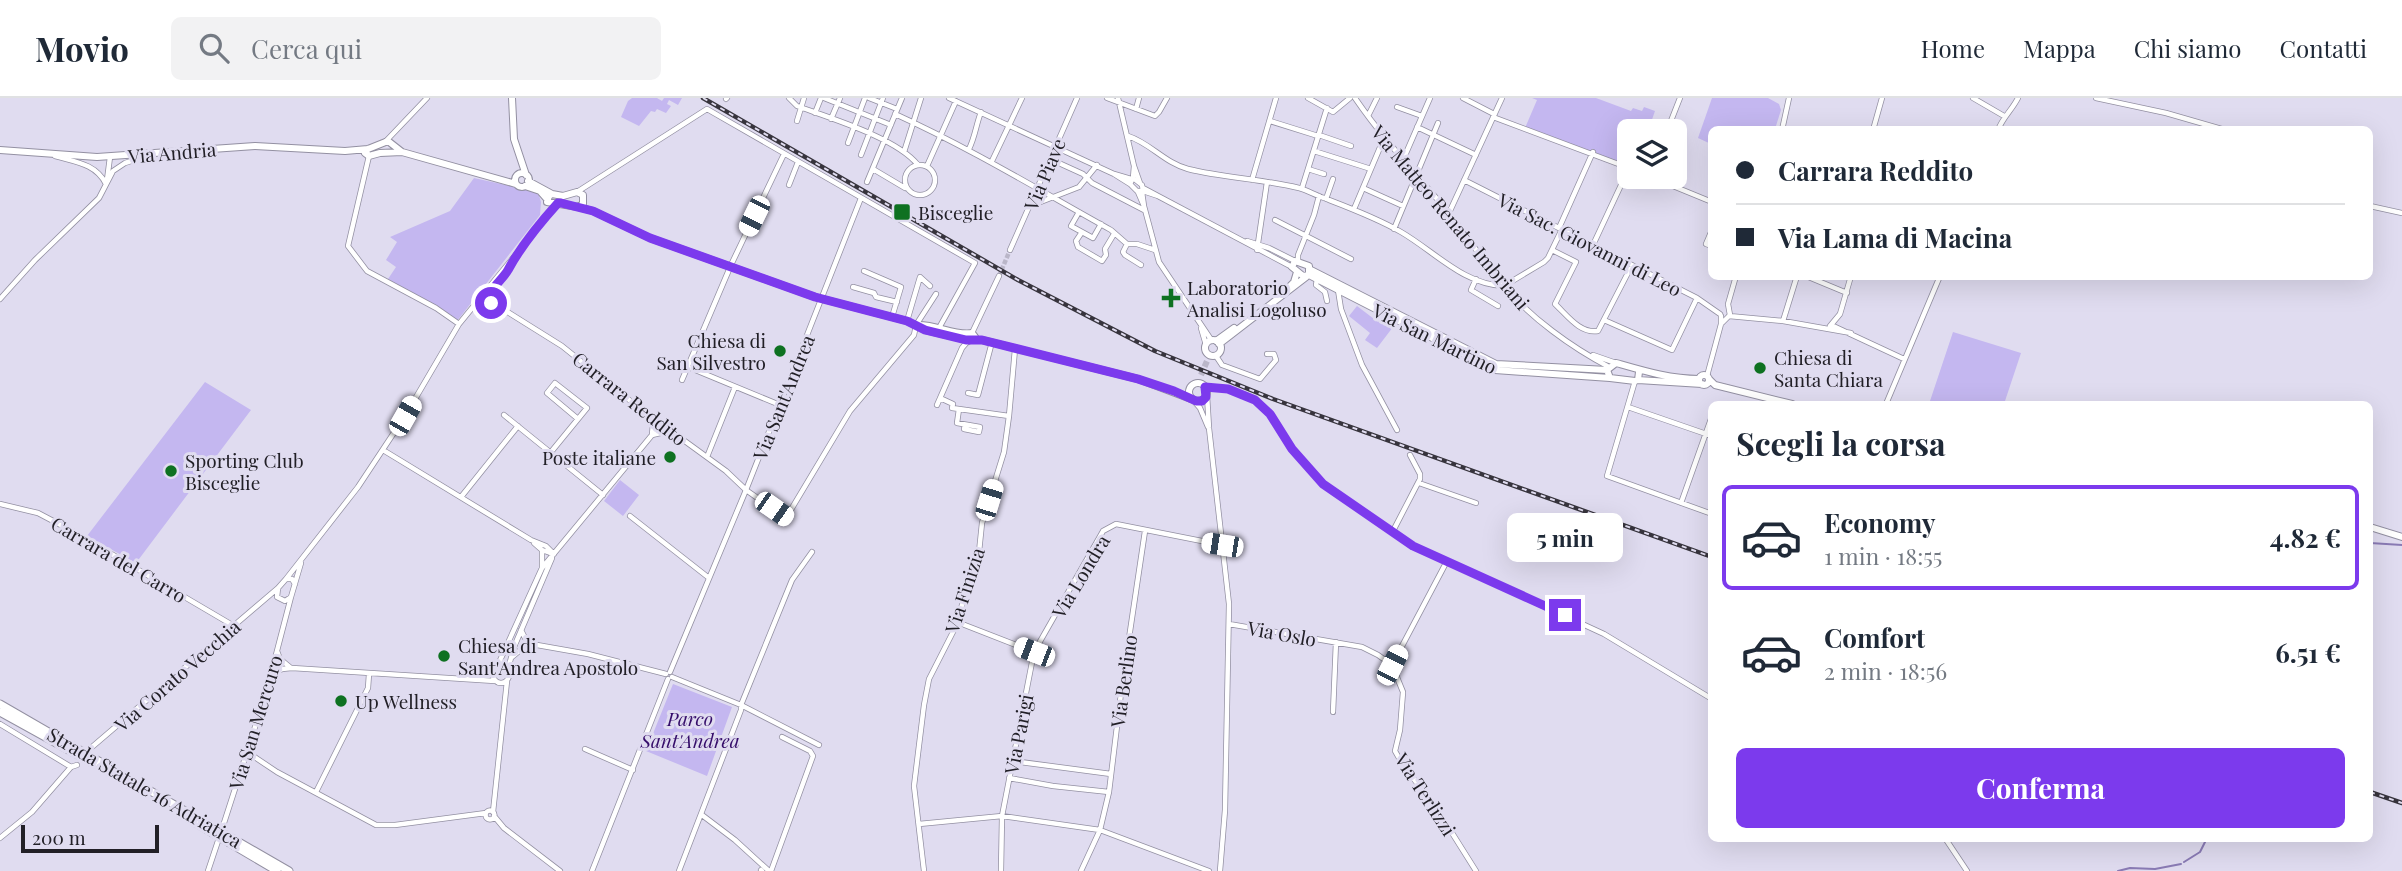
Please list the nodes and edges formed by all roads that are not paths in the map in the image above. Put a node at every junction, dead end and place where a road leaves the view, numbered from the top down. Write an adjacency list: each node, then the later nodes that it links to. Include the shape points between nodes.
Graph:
1 (426, 98): 67 (street)
2 (512, 98): 103 (main road)
3 (789, 98): 33 (street)
4 (804, 98): 33 (street)
5 (823, 98): 30 (street); 40 (street)
6 (867, 98): 28 (street); 37 (street)
7 (902, 98): 38 (street)
8 (921, 98): 50 (street)
9 (948, 98): 31 (street)
10 (1022, 98): 53 (street)
11 (1077, 98): 70 (street, Via Piave)
12 (1107, 98): 32 (street)
13 (1139, 98): 36 (street)
14 (1167, 98): 36 (street, via 1155,116)
15 (1276, 98): 49 (street)
16 (1308, 98): 35 (street)
17 (1352, 98): 35 (street, via 1333,112); 43 (street, Via Matteo Renato Imbriani)
18 (1377, 98): 43 (street)
19 (1430, 98): 44 (street)
20 (1465, 98): 41 (street)
21 (1502, 98): 41 (street)
22 (1679, 98): 47 (street)
23 (1779, 98): 29 (street)
24 (1882, 98): 55 (street)
25 (1973, 98): 42 (street)
26 (2018, 98): 42 (street)
27 (2095, 98): 57 (street)
28 (882, 100): 38 (street); 45 (street)
29 (1789, 100): 54 (street)
30 (838, 101): 37 (street); 46 (street)
31 (956, 101): 39 (street); 62 (street)
32 (1119, 101): 36 (street); 64 (street)
33 (801, 107): 40 (street); 48 (street)
34 (1397, 107): 44 (street)
35 (1326, 108): 63 (street)
36 (1136, 109)
37 (859, 112): 45 (street); 59 (street)
38 (896, 112): 50 (street); 52 (street)
39 (981, 112): 53 (street); 72 (street)
40 (815, 113): 46 (street)
41 (1494, 115): 77 (street); 83 (street)
42 (2004, 116): 56 (street)
43 (1368, 117): 65 (street, Via Matteo Renato Imbriani)
44 (1422, 117): 58 (street)
45 (875, 118): 52 (street); 60 (street)
46 (831, 119): 59 (street)
47 (1672, 119)
48 (797, 121)
49 (1270, 121): 63 (street); 105 (street)
50 (914, 122): 62 (street); 76 (street)
51 (1438, 123): 61 (street)
52 (891, 125): 66 (street)
53 (1009, 125): 70 (street); 88 (street)
54 (1783, 126)
55 (1874, 126)
56 (2000, 126)
57 (2211, 126)
58 (1417, 127): 61 (street); 87 (street)
59 (853, 128): 60 (street); 68 (street)
60 (869, 134): 66 (street); 82 (street)
61 (1432, 134): 83 (street); 100 (street)
62 (941, 135): 72 (street); 93 (street)
63 (1319, 135): 71 (street); 74 (street)
64 (1128, 136): 94 (street); 105 (street, via 1179,166)
65 (1384, 138): 87 (street, Via Matteo Renato Imbriani); 97 (street)
66 (885, 140): 76 (street); 95 (street)
67 (385, 142): 69 (main road); 80 (main road)
68 (848, 143)
69 (393, 146): 75 (main road); 79 (main road)
70 (1055, 146): 86 (street, Via Piave); 92 (street)
71 (1352, 146)
72 (969, 149): 88 (street)
73 (0, 150): 84 (main road, Via Andria)
74 (1314, 151): 96 (street); 97 (street)
75 (402, 152): 79 (main road); 103 (main road)
76 (904, 152): 91 (street)
77 (1593, 152): 90 (street); 142 (street)
78 (155, 153): 80 (main road, Via Andria, via 255,146); 85 (main road, Via Andria); 98 (street)
79 (390, 153): 80 (main road)
80 (368, 154): 191 (street, via 348,246 367,271)
81 (784, 154): 89 (street); 110 (street, via 707,109); 156 (street)
82 (861, 155)
83 (1476, 155): 106 (street)
84 (55, 156): 85 (main road, Via Andria); 109 (street, via 89,165)
85 (110, 157): 98 (street); 109 (street)
86 (1050, 159): 101 (street); 112 (street, Via Piave)
87 (1403, 160): 100 (street, Via Matteo Renato Imbriani)
88 (992, 161): 112 (street)
89 (798, 162): 111 (street); 123 (street)
90 (1617, 162)
91 (918, 165): 93 (street); 115 (street, via 907,172 904,181)
92 (1097, 165): 101 (street); 104 (street)
93 (927, 166): 115 (street, via 934,174 931,190 916,195)
94 (1134, 166): 104 (street); 116 (street)
95 (873, 169): 107 (street); 115 (street)
96 (1308, 169): 99 (street); 113 (street)
97 (1371, 169): 114 (street)
98 (113, 171): 109 (street)
99 (1324, 174)
100 (1415, 175): 129 (street); 136 (street, Via Matteo Renato Imbriani)
101 (1087, 178): 121 (street, via 1079,187); 132 (street)
102 (1333, 179): 125 (street)
103 (520, 180): 122 (main road)
104 (1132, 180): 116 (street)
105 (1252, 180): 108 (street)
106 (1464, 180): 136 (street); 142 (street, Via Sac. Giovanni di Leo)
107 (867, 182)
108 (1267, 182): 113 (street); 144 (street)
109 (107, 185): 178 (street)
110 (589, 185): 119 (street); 124 (street)
111 (789, 185)
112 (1038, 188): 121 (street); 151 (street, Via Piave)
113 (1302, 188): 120 (street)
114 (1363, 188): 129 (street); 133 (street)
115 (908, 189)
116 (1141, 189): 132 (street); 149 (street)
117 (1619, 189): 148 (street)
118 (1680, 189): 126 (street)
119 (577, 192): 122 (main road); 124 (main road)
120 (1318, 196): 125 (street); 146 (street)
121 (1053, 197): 127 (street); 135 (street)
122 (549, 198): 128 (main road); 138 (street, Via Corato Vecchia)
123 (861, 198): 179 (street, Via Sant'Andrea); 194 (street, via 975,263)
124 (584, 199): 130 (main road); 134 (main road)
125 (1326, 199): 133 (street)
126 (1708, 200)
127 (1038, 202)
128 (558, 203): 130 (main road); 138 (street, Via Corato Vecchia)
129 (1403, 206): 141 (street)
130 (578, 207): 134 (main road)
131 (2373, 207): 137 (street)
132 (1144, 208): 152 (street)
133 (1354, 209): 141 (street)
134 (593, 211): 156 (main road, via 639,234)
135 (1079, 212): 140 (street); 143 (street, via 1071,226)
136 (1449, 213): 171 (street, Via Matteo Renato Imbriani)
137 (2402, 213)
138 (544, 219): 155 (street, Via Corato Vecchia)
139 (1275, 220): 146 (street)
140 (1101, 224): 143 (street, via 1093,239); 145 (street)
141 (1394, 229): 164 (street, via 1444,264)
142 (1560, 229): 148 (street, Via Sac. Giovanni di Leo); 153 (street)
143 (1082, 232): 145 (street, via 1077,247 1102,261)
144 (1259, 232): 149 (street); 150 (street)
145 (1114, 233): 147 (street)
146 (1306, 236): 154 (street); 159 (street)
147 (1128, 244): 152 (street); 157 (street, via 1125,256)
148 (1593, 245): 158 (street, Via Sac. Giovanni di Leo)
149 (1257, 246): 150 (street); 159 (street)
150 (1269, 248): 159 (street)
151 (1010, 250)
152 (1154, 250): 199 (street)
153 (1552, 250): 171 (street, via 1544,262); 188 (street, via 1576,262 1555,304 1591,332 1598,331)
154 (1351, 259)
155 (511, 261): 176 (street, Via Corato Vecchia); 182 (street, via 493,289)
156 (730, 265): 179 (main road); 205 (street)
157 (1140, 265)
158 (1632, 265): 177 (street, Via Sac. Giovanni di Leo); 188 (street)
159 (1295, 266): 161 (main road); 161 (main road, via 1309,267); 199 (main road, via 1292,285)
160 (864, 271): 181 (street, via 901,287)
161 (1308, 274): 163 (main road, Via San Martino); 199 (main road); 207 (main road, Via San Martino, via 1496,364)
162 (999, 276): 196 (street)
163 (1317, 279): 173 (main road, Via San Martino); 180 (street)
164 (1476, 279): 171 (street); 183 (street, via 1471,290)
165 (1735, 280): 184 (street)
166 (1796, 280): 190 (street)
167 (1816, 280): 174 (street)
168 (1850, 280): 174 (street)
169 (1938, 280): 202 (street)
170 (930, 286): 189 (street, via 920,277)
171 (1504, 286): 201 (street, Via Matteo Renato Imbriani, via 1529,312)
172 (853, 287): 181 (street)
173 (1338, 290): 209 (main road, Via San Martino, via 1495,370); 235 (street, via 1362,365)
174 (1847, 293): 186 (street)
175 (936, 294): 192 (street)
176 (480, 298): 182 (street, Carrara Reddito); 185 (street, Carrara Reddito); 191 (street, Via Corato Vecchia)
177 (1697, 298): 184 (street, Via Sac. Giovanni di Leo); 188 (street, via 1672,350)
178 (0, 299)
179 (822, 299): 187 (main road); 222 (street, Via Sant'Andrea)
180 (1327, 301)
181 (897, 302): 187 (street)
182 (491, 303): 185 (street, Carrara Reddito)
183 (1498, 306)
184 (1725, 312): 190 (street, Via Sac. Giovanni di Leo); 210 (street)
185 (508, 314): 227 (street, Carrara Reddito, via 562,346)
186 (1840, 314): 193 (street); 195 (street)
187 (892, 317): 189 (main road)
188 (1604, 320)
189 (907, 321): 192 (main road)
190 (1783, 321): 193 (street)
191 (459, 324): 240 (street, Via Corato Vecchia)
192 (916, 325): 194 (main road); 196 (main road); 245 (street, Carrara Reddito, via 914,335 850,411 786,518)
193 (1830, 326): 195 (street)
194 (939, 328): 196 (main road)
195 (1851, 333): 202 (street)
196 (970, 337): 197 (main road); 217 (street)
197 (992, 342): 198 (main road); 216 (street, via 978,395)
198 (1015, 348): 213 (main road); 228 (street, Via Finizia)
199 (1213, 348): 200 (street, via 1222,365 1260,379 1276,360 1274,354)
200 (1267, 354)
201 (1588, 354): 203 (street); 204 (street)
202 (1904, 359): 221 (street)
203 (1597, 361): 206 (street); 207 (street)
204 (1616, 363): 206 (main road); 208 (main road)
205 (688, 367): 211 (street); 214 (street)
206 (1608, 368): 207 (main road, Via San Martino); 209 (main road)
207 (1592, 370)
208 (1639, 372): 210 (main road); 212 (main road)
209 (1610, 378): 212 (main road, Via San Martino)
210 (1705, 378): 212 (main road, Via San Martino); 219 (main road); 220 (main road, via 1715,385)
211 (682, 380)
212 (1636, 381): 224 (street)
213 (1158, 386): 215 (main road); 218 (main road)
214 (734, 387): 222 (street); 243 (street)
215 (1200, 387): 218 (main road, via 1189,391); 218 (main road, via 1202,401); 234 (street); 255 (street, via 1228,389 1255,400 1323,484)
216 (968, 393)
217 (940, 398): 223 (street); 225 (street)
218 (1192, 400): 234 (street)
219 (1777, 401)
220 (1780, 401)
221 (1887, 401)
222 (780, 405): 245 (street, Via Sant'Andrea)
223 (937, 405)
224 (1628, 407): 237 (street); 249 (street, via 1607,476)
225 (959, 409): 228 (street); 231 (street, via 957,424)
226 (504, 415): 232 (street)
227 (650, 415): 230 (street, Carrara Reddito); 238 (street)
228 (1009, 416): 273 (street, Via Finizia, via 1004,453)
229 (578, 419): 229 (street, via 587,408 555,383 547,393); 241 (street)
230 (660, 424): 236 (street, Carrara Reddito); 238 (street)
231 (965, 425)
232 (518, 426): 241 (street); 247 (street)
233 (1708, 426): 237 (street)
234 (1209, 428): 258 (street)
235 (1397, 430)
236 (671, 431): 238 (street); 243 (street, Carrara Reddito)
237 (1705, 434): 239 (street); 249 (street)
238 (652, 435): 246 (street)
239 (1708, 435)
240 (383, 450): 247 (street); 262 (street, Via Corato Vecchia)
241 (551, 452): 246 (street)
242 (1410, 455): 244 (street, via 1420,474)
243 (707, 457): 245 (street, Carrara Reddito)
244 (1419, 483): 248 (street); 255 (street)
245 (746, 490): 265 (street, Via Sant'Andrea)
246 (603, 495): 257 (street)
247 (461, 497): 259 (street)
248 (1475, 503)
249 (1681, 503): 251 (street)
250 (0, 504): 275 (street, Carrara del Carro, via 50,519)
251 (1708, 513)
252 (630, 516): 265 (street)
253 (2373, 528): 256 (main road)
254 (1145, 531): 258 (street, Via Londra); 280 (street, Via Londra, via 1116,524 1103,531); 308 (street, Via Berlino)
255 (1393, 531): 263 (street)
256 (2402, 537)
257 (561, 543): 259 (street); 261 (street)
258 (1222, 545): 274 (street)
259 (544, 548): 261 (street); 264 (street)
260 (812, 552): 297 (street, via 792,580)
261 (554, 554): 264 (street); 276 (street)
262 (302, 560): 266 (street, Via Corato Vecchia); 267 (street, Via Corato Vecchia)
263 (1447, 561): 283 (street); 294 (street, via 1604,634)
264 (542, 568): 285 (street)
265 (709, 578): 289 (street, Via Sant'Andrea)
266 (286, 579): 267 (street); 268 (street, Via Corato Vecchia)
267 (295, 584): 269 (street, Via Corato Vecchia)
268 (278, 588): 270 (street); 271 (street, Via Corato Vecchia)
269 (292, 597): 270 (street, Via Corato Vecchia); 272 (street, Via San Mercuro)
270 (279, 599): 271 (street, Via Corato Vecchia); 272 (street)
271 (261, 602): 275 (street, Via Corato Vecchia)
272 (285, 617): 279 (street, Via San Mercuro)
273 (957, 622): 280 (street); 315 (street, Via Finizia, via 929,679 915,776)
274 (1229, 624): 277 (street, Via Oslo); 332 (street)
275 (234, 626): 303 (street, Via Corato Vecchia)
276 (521, 631): 278 (street); 281 (street)
277 (1336, 642): 283 (street, Via Oslo, via 1362,647); 299 (street)
278 (537, 645): 281 (street, via 524,647); 289 (street)
279 (277, 651): 282 (street, Via San Mercuro); 284 (street)
280 (1034, 652): 306 (street, Via Parigi)
281 (512, 657): 286 (street)
282 (274, 664): 284 (street); 290 (street, Via San Mercuro)
283 (1392, 665): 333 (street, Via Terlizzi, via 1403,692 1395,751)
284 (284, 667): 288 (street); 290 (street)
285 (497, 667): 286 (street); 287 (street)
286 (508, 669): 292 (street)
287 (493, 673): 291 (street); 293 (street)
288 (369, 674): 291 (street); 310 (street, via 368,688)
289 (669, 675): 297 (street); 307 (street, Via Sant'Andrea)
290 (270, 677): 305 (street, Via San Mercuro)
291 (471, 679): 293 (street)
292 (507, 681): 293 (street); 295 (street)
293 (497, 682): 295 (street)
294 (1708, 697)
295 (505, 698): 312 (street)
296 (0, 704): 323 (highway, Strada Statale 16 Adriatica)
297 (741, 705): 302 (street); 313 (street)
298 (0, 712): 322 (highway, Strada Statale 16 Adriatica)
299 (1333, 712)
300 (0, 724): 318 (street, via 74,766 32,812)
301 (782, 737): 327 (street, via 813,756)
302 (819, 745)
303 (92, 747)
304 (585, 749): 307 (street)
305 (247, 752): 310 (street); 316 (street, Via San Mercuro)
306 (1013, 761): 308 (street); 309 (street, Via Parigi)
307 (633, 770): 325 (street, Via Sant'Andrea)
308 (1111, 774): 311 (street, Via Berlino)
309 (1009, 778): 311 (street); 314 (street, Via Parigi)
310 (316, 792): 312 (street, via 376,825)
311 (1109, 792): 317 (street, Via Berlino)
312 (489, 815): 324 (street)
313 (702, 815): 326 (street); 327 (street)
314 (1002, 816): 315 (street); 317 (street); 329 (street, Via Parigi)
315 (919, 824): 328 (street, Via Finizia)
316 (223, 826)
317 (1100, 830): 330 (street, Via Berlino); 331 (street)
318 (0, 838)
319 (218, 841): 321 (street)
320 (1948, 842): 334 (street)
321 (208, 871)
322 (276, 871)
323 (289, 871)
324 (560, 871)
325 (594, 871)
326 (679, 871)
327 (770, 871)
328 (924, 871)
329 (1001, 871)
330 (1081, 871)
331 (1209, 871)
332 (1220, 871)
333 (1476, 871)
334 (1967, 871)

